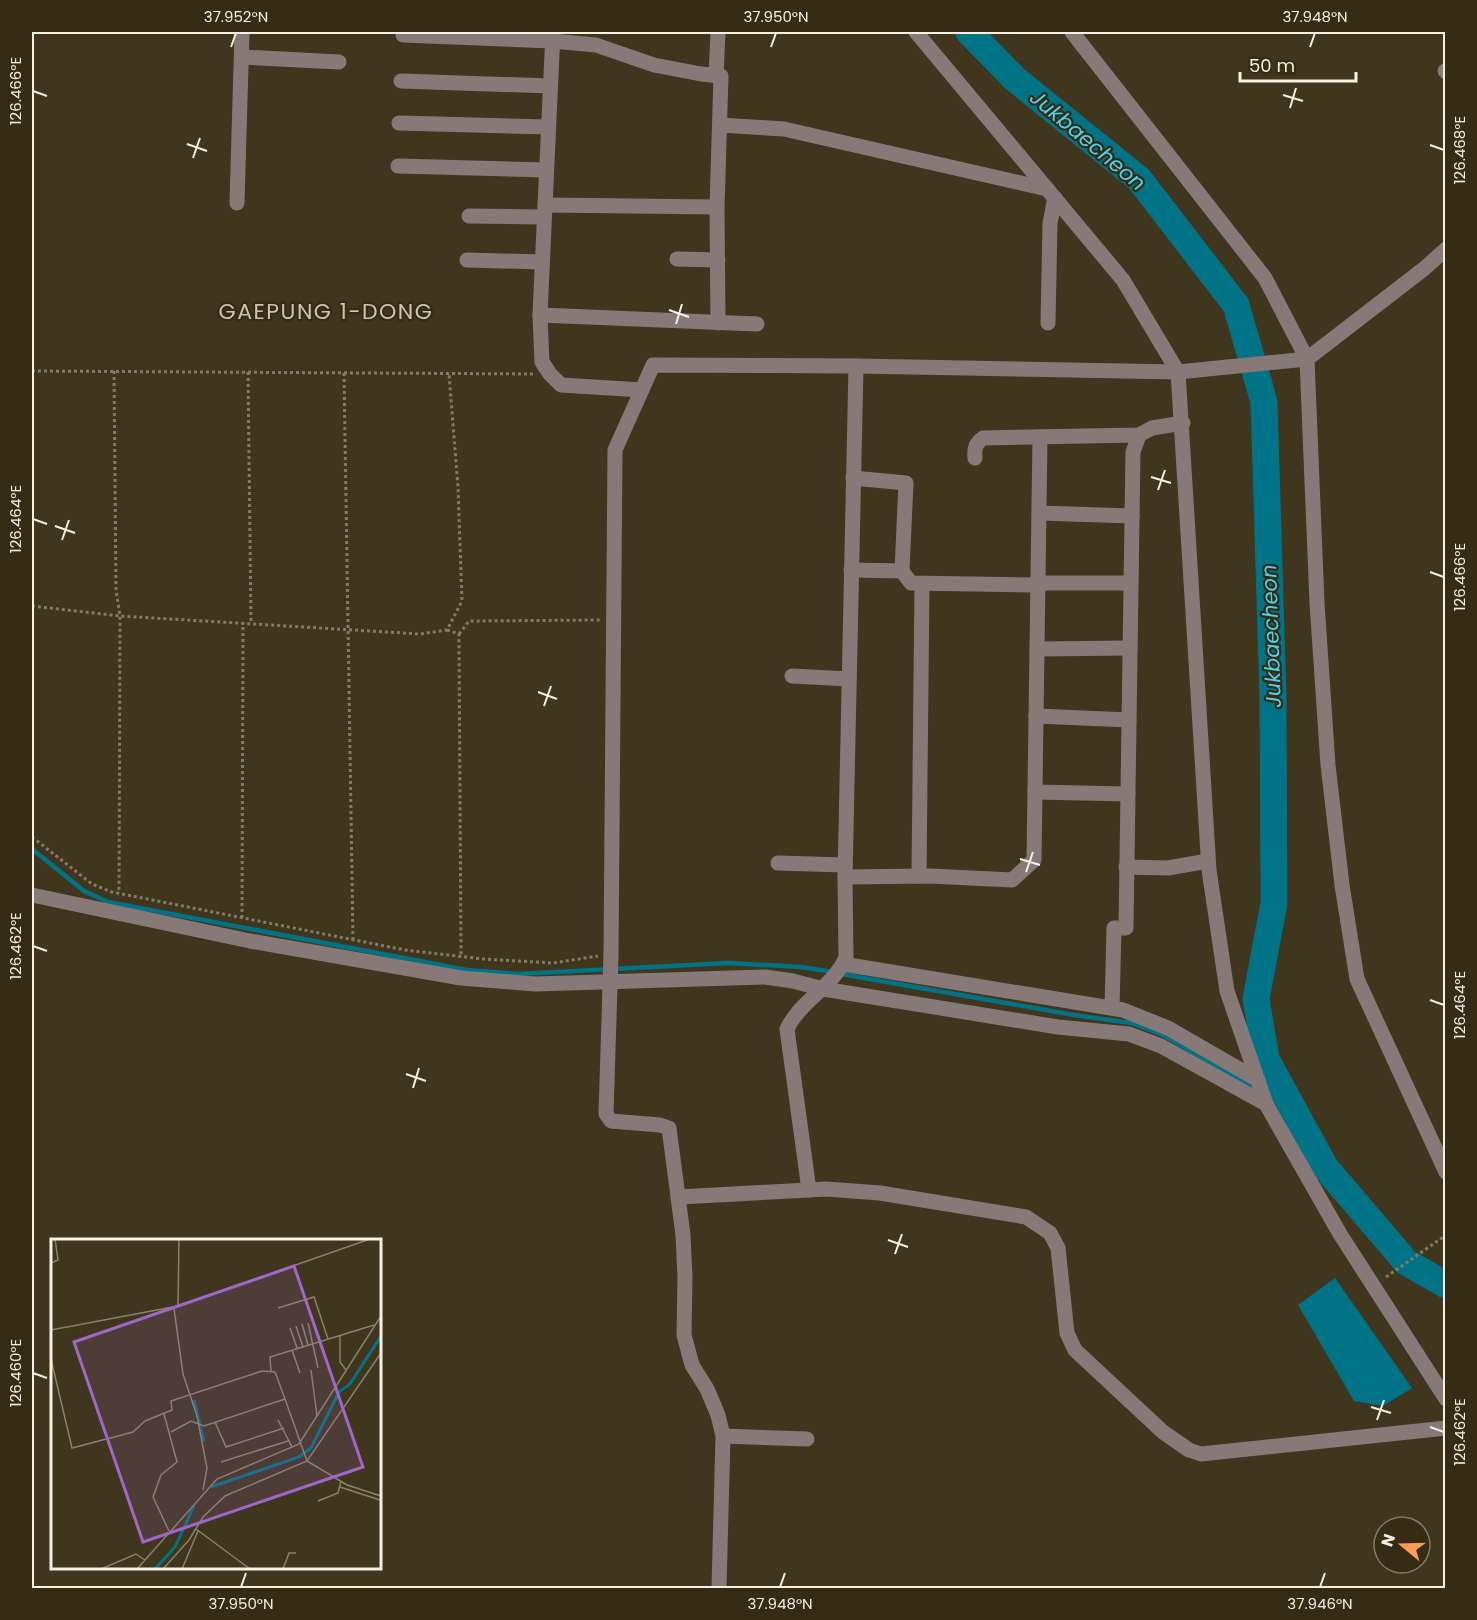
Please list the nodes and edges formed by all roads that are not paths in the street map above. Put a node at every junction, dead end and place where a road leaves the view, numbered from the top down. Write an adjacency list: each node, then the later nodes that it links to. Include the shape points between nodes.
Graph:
1 (242, 32): 7 (street)
2 (718, 32): 9 (street)
3 (916, 32): 17 (street)
4 (1072, 32): 31 (street, via 1265,278)
5 (403, 35): 6 (street)
6 (552, 36): 9 (street, via 596,45 654,65); 11 (street)
7 (242, 57): 8 (street); 18 (street)
8 (339, 62)
9 (718, 76): 13 (street)
10 (401, 81): 11 (street)
11 (550, 86): 14 (street)
12 (399, 123): 14 (street)
13 (720, 125): 17 (street, via 784,129); 19 (street)
14 (548, 127): 16 (street)
15 (398, 166): 16 (street)
16 (546, 170): 20 (street)
17 (1051, 193): 29 (street); 33 (street, via 1123,280)
18 (237, 203)
19 (717, 207): 20 (street); 25 (street)
20 (544, 211): 21 (street); 26 (street)
21 (469, 216)
22 (1446, 249): 31 (street)
23 (677, 259): 25 (street)
24 (467, 260): 26 (street)
25 (718, 260): 28 (street)
26 (542, 262): 27 (street)
27 (540, 315): 28 (street); 34 (street, via 542,362 561,385)
28 (718, 322): 30 (street)
29 (1048, 323)
30 (757, 324)
31 (1308, 359): 33 (street); 66 (street, via 1317,603 1328,765 1357,979)
32 (856, 366): 33 (street); 34 (street, via 653,365); 39 (street)
33 (1179, 372): 35 (street)
34 (642, 390): 61 (street, via 615,450)
35 (1183, 423): 36 (street, via 1152,428); 54 (street)
36 (1139, 435): 37 (street); 41 (street, via 1133,452)
37 (1040, 437): 38 (street, via 983,438 974,449); 40 (street)
38 (975, 458)
39 (853, 478): 42 (street); 43 (street, via 906,483)
40 (1039, 513): 41 (street); 45 (street)
41 (1132, 516): 44 (street)
42 (851, 570): 43 (street); 49 (street)
43 (912, 579): 45 (street); 58 (street)
44 (1131, 583): 45 (street); 46 (street)
45 (1038, 585): 47 (street)
46 (1130, 648): 47 (street); 51 (street)
47 (1037, 649): 50 (street)
48 (792, 676): 49 (street)
49 (849, 679): 57 (street)
50 (1036, 716): 51 (street); 52 (street)
51 (1129, 720): 53 (street)
52 (1035, 792): 53 (street); 58 (street, via 1034,860 1012,880)
53 (1128, 794): 56 (street)
54 (1208, 861): 56 (street, via 1168,868); 64 (street, via 1227,991)
55 (778, 863): 57 (street)
56 (1126, 867): 63 (street, via 1125,928 1114,928)
57 (845, 871): 58 (street); 60 (street)
58 (919, 876)
59 (32, 895): 61 (street, via 250,941 460,978 535,984)
60 (843, 964): 62 (street); 63 (street)
61 (609, 980): 62 (street, via 765,977); 68 (street, via 606,1114 611,1121 669,1128)
62 (824, 987): 65 (street, via 1058,1027 1128,1034 1161,1046); 67 (street, via 793,1017 787,1029)
63 (1112, 1008): 64 (street, via 1168,1028)
64 (1258, 1080): 65 (street)
65 (1266, 1104): 69 (street, via 1340,1234)
66 (1446, 1172)
67 (809, 1190): 68 (street); 70 (street, via 880,1193 1026,1217 1050,1233 1058,1248 1067,1333 1075,1350 1163,1432 1189,1450 1201,1454)
68 (679, 1197): 71 (street, via 685,1277 684,1335 692,1365 718,1414)
69 (1446, 1399)
70 (1446, 1428)
71 (723, 1436): 72 (street); 73 (street)
72 (807, 1439)
73 (719, 1588)

